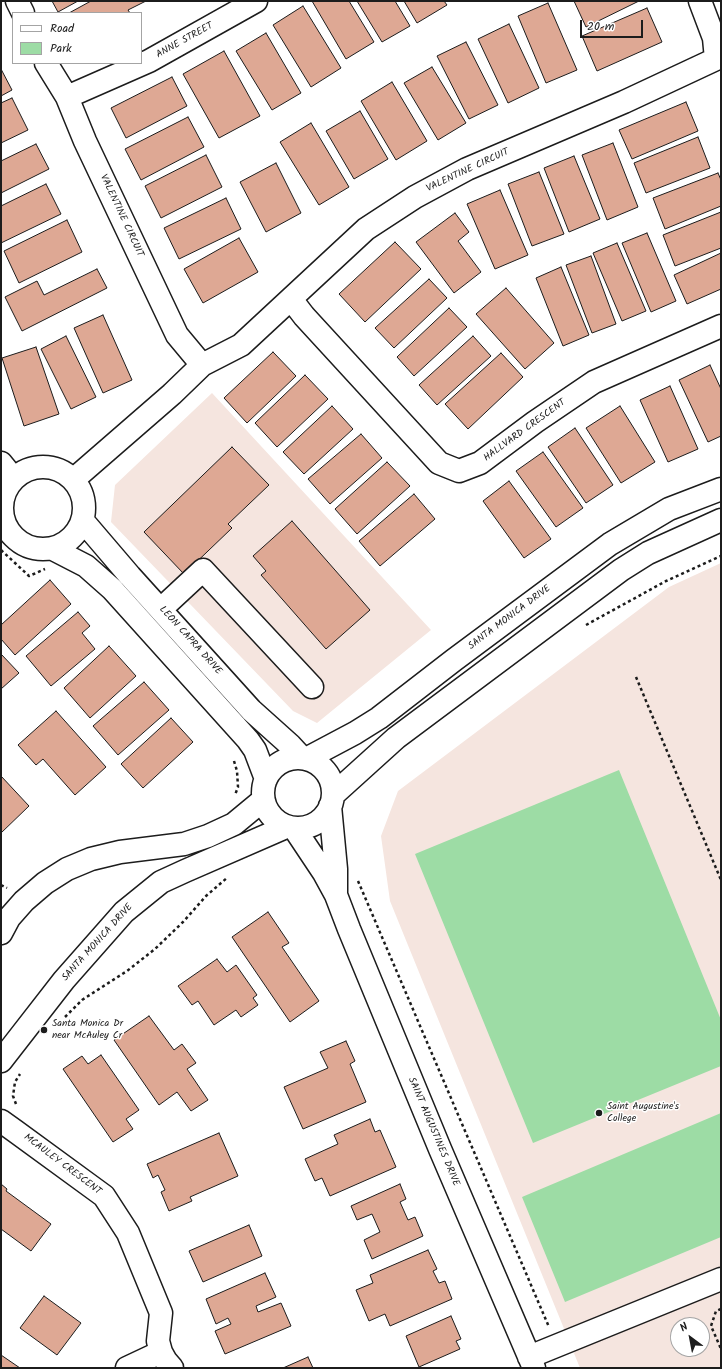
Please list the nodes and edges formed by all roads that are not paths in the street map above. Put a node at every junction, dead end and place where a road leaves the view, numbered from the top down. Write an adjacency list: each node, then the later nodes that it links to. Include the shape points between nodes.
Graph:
1 (17, 1): 4 (street)
2 (256, 1): 7 (street, ANNE STREET, via 149,61)
3 (700, 1): 5 (street, VALENTINE CIRCUIT, via 714,38)
4 (22, 12)
5 (719, 63): 8 (street, VALENTINE CIRCUIT, via 467,169 414,196 366,229)
6 (47, 64): 7 (street, VALENTINE CIRCUIT)
7 (67, 97): 10 (street, VALENTINE CIRCUIT, via 85,141 178,335)
8 (291, 299): 9 (street, HALLVARD CRESCENT, via 439,463 459,471 480,463 594,382); 10 (street, VALENTINE CIRCUIT, via 241,345)
9 (721, 326)
10 (202, 365): 12 (street, VALENTINE CIRCUIT)
11 (8, 471): 12 (street, via 44,467 60,470); 16 (street, via 3,497)
12 (73, 480): 15 (street, via 84,499)
13 (721, 489): 20 (street, SANTA MONICA DRIVE, via 669,510 610,544 379,718)
14 (721, 520): 23 (street, via 648,553 621,570 396,738)
15 (83, 521): 17 (street, via 72,539); 18 (street, LEON CAPRA DRIVE)
16 (5, 544): 17 (street, via 31,548)
17 (50, 558): 21 (street, via 86,566 112,588 248,740 255,750)
18 (161, 609): 19 (street, via 202,570); 20 (street, LEON CAPRA DRIVE, via 251,710)
19 (312, 687)
20 (304, 758): 21 (street, via 290,758 280,762); 23 (street, via 317,763 326,772 332,782)
21 (266, 779): 22 (street)
22 (263, 800): 24 (street, via 274,819); 26 (street, via 234,824 208,836 184,844 120,852 91,859 67,869 44,883 24,901 9,918)
23 (332, 800): 24 (street, via 324,817 315,824); 25 (street, SAINT AUGUSTINES DRIVE)
24 (290, 828): 25 (street, SAINT AUGUSTINES DRIVE, via 324,873); 27 (street, SANTA MONICA DRIVE, via 161,882 124,912 64,980)
25 (336, 895): 31 (street, SAINT AUGUSTINES DRIVE)
26 (1, 933)
27 (1, 1061)
28 (1, 1121): 30 (street, MCAULEY CRESCENT, via 104,1196 128,1233 161,1313 158,1341)
29 (721, 1279): 31 (street, via 557,1345)
30 (166, 1360): 32 (street)
31 (531, 1362)
32 (127, 1368)

